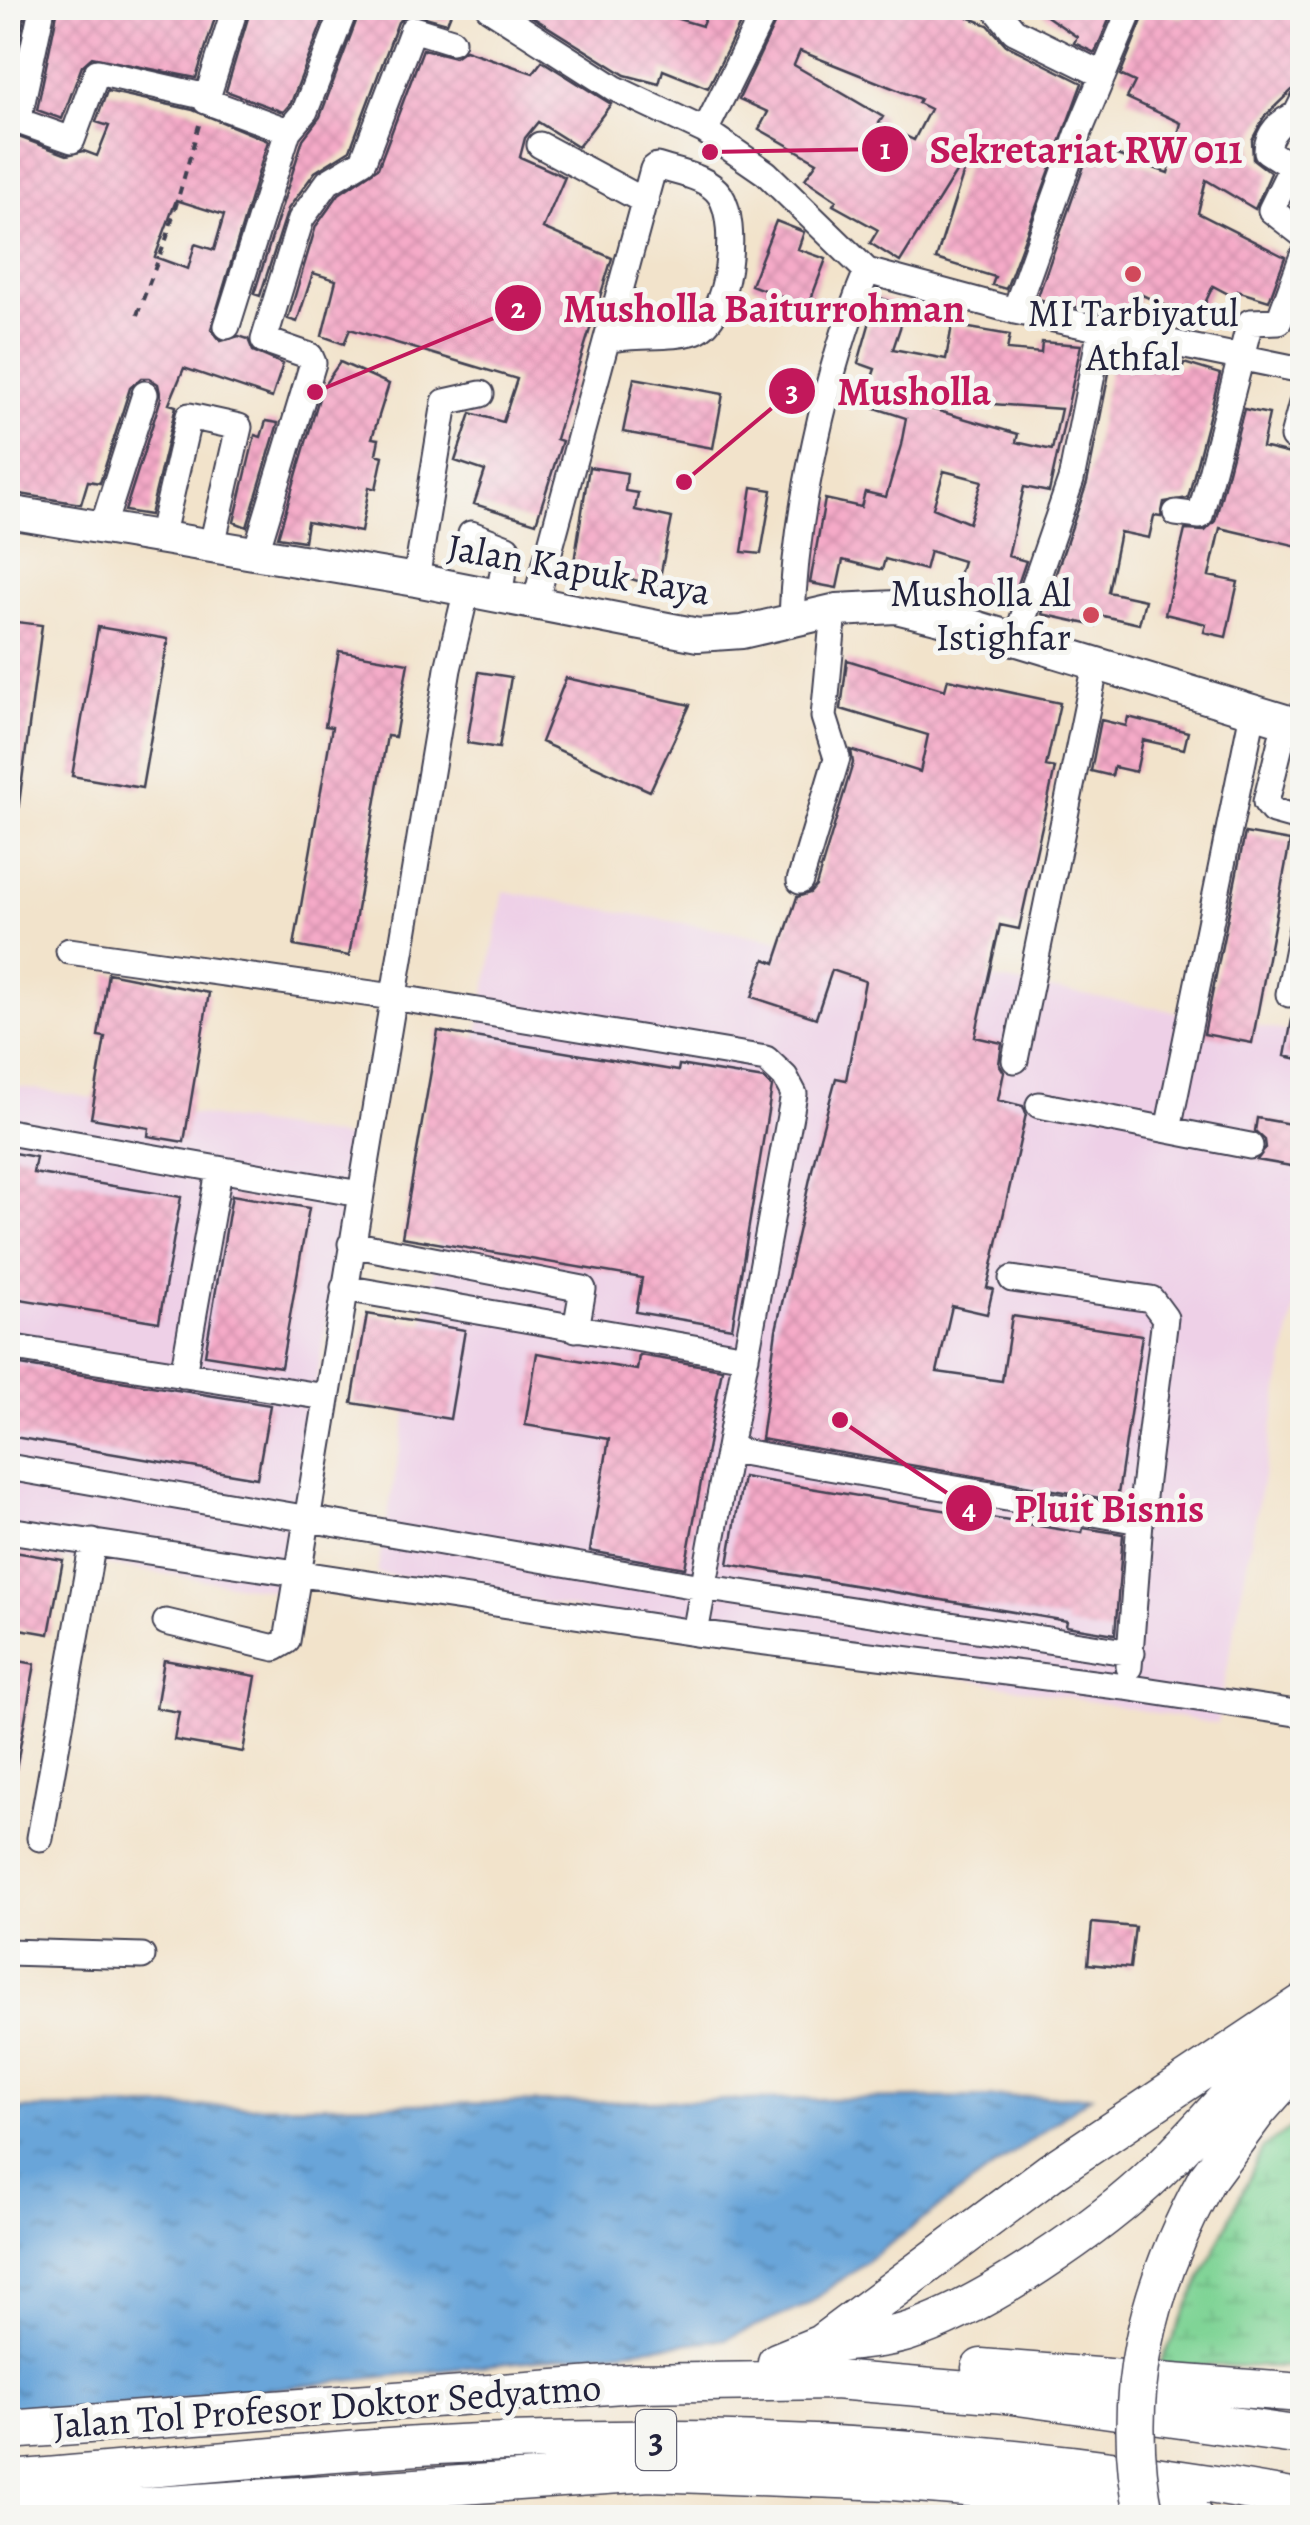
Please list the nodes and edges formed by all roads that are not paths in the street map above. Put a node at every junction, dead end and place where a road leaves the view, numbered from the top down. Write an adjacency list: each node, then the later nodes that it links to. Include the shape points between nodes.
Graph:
1 (42, 8): 11 (street, via 18,121 72,140 97,72)
2 (235, 8): 11 (street)
3 (345, 8): 13 (street, via 306,110)
4 (489, 8): 8 (street)
5 (766, 8): 14 (street)
6 (995, 8): 10 (street, via 1014,31)
7 (1131, 8): 10 (street)
8 (523, 17): 14 (street, via 614,88)
9 (452, 41): 36 (street, via 413,28 362,160 328,182 301,219 264,340 310,356 313,363)
10 (1102, 76): 20 (street)
11 (207, 99): 13 (street)
12 (1302, 103): 17 (street, via 1266,144 1266,151 1292,166 1270,210)
13 (288, 131): 21 (street)
14 (705, 131): 19 (street, via 766,174)
15 (540, 145): 16 (street)
16 (646, 202): 23 (street); 23 (street, via 657,166 708,182 722,198 730,229 727,280 707,323 693,332)
17 (1302, 234)
18 (1302, 258): 24 (street, via 1279,321 1250,322)
19 (867, 271): 20 (street); 42 (street, via 850,311 810,477)
20 (1015, 311): 22 (street)
21 (227, 326)
22 (1101, 329): 24 (street); 43 (street, via 1071,480)
23 (610, 339): 40 (street)
24 (1239, 354): 25 (street); 31 (street, via 1200,514)
25 (1302, 370)
26 (145, 394): 32 (street)
27 (481, 394): 37 (street, via 445,402)
28 (1302, 403): 29 (street)
29 (1293, 436)
30 (8, 512): 32 (main road, Jalan Kapuk Raya)
31 (1176, 513)
32 (102, 529): 34 (main road, Jalan Kapuk Raya)
33 (472, 534): 39 (street, via 507,548)
34 (161, 538): 35 (main road, Jalan Kapuk Raya); 35 (street, via 189,416 239,427)
35 (212, 545): 36 (main road, Jalan Kapuk Raya)
36 (256, 552): 37 (main road, Jalan Kapuk Raya)
37 (416, 580): 38 (main road, Jalan Kapuk Raya)
38 (467, 590): 39 (main road, Jalan Kapuk Raya); 52 (street)
39 (500, 596): 40 (main road, Jalan Kapuk Raya)
40 (536, 604): 42 (main road, Jalan Kapuk Raya, via 698,634)
41 (834, 611): 42 (main road, Jalan Kapuk Raya); 43 (main road, Jalan Kapuk Raya, via 896,608); 48 (street, via 824,717 837,758)
42 (792, 620)
43 (1016, 639): 44 (main road, Jalan Kapuk Raya)
44 (1096, 664): 45 (main road, Jalan Kapuk Raya); 53 (street)
45 (1254, 712): 46 (main road, Jalan Kapuk Raya); 55 (street)
46 (1294, 724): 47 (street, via 1266,802 1273,811)
47 (1302, 819)
48 (800, 881)
49 (1302, 927): 51 (street)
50 (69, 951): 52 (street)
51 (1289, 994)
52 (393, 997): 59 (street); 65 (street, via 766,1059 785,1077 794,1094)
53 (1015, 1060)
54 (1039, 1105): 55 (street)
55 (1168, 1130): 57 (street)
56 (8, 1132): 58 (street)
57 (1250, 1146)
58 (219, 1171): 59 (street); 66 (street)
59 (360, 1194): 60 (street)
60 (351, 1244): 62 (street); 63 (street, via 584,1290)
61 (1012, 1280): 71 (street, via 1151,1299 1160,1308)
62 (344, 1288): 63 (street); 67 (street)
63 (576, 1329): 65 (street)
64 (8, 1346): 66 (street)
65 (746, 1358): 68 (street)
66 (183, 1375): 67 (street)
67 (326, 1397): 70 (street)
68 (730, 1450): 71 (street); 75 (street)
69 (8, 1467): 70 (street)
70 (305, 1520): 74 (street); 75 (street)
71 (1140, 1521): 78 (street)
72 (8, 1530): 73 (street)
73 (93, 1542): 74 (street); 81 (street)
74 (296, 1570): 76 (street, via 284,1647); 77 (street)
75 (702, 1587): 77 (street); 78 (street)
76 (166, 1622)
77 (695, 1633): 79 (street)
78 (1132, 1653): 79 (street)
79 (1125, 1687): 80 (street)
80 (1302, 1714)
81 (40, 1838)
82 (8, 1952): 83 (street)
83 (142, 1956)
84 (1302, 2004): 87 (highway, via 1149,2103)
85 (1302, 2027): 87 (highway, via 1246,2075 1147,2181 1039,2261 912,2330)
86 (1302, 2060): 96 (highway, bridge, via 1206,2180 1170,2250 1144,2332 1134,2441)
87 (822, 2344): 88 (highway)
88 (777, 2362): 89 (highway); 90 (highway, via 1001,2369)
89 (636, 2383): 91 (highway, Jalan Tol Profesor Doktor Sedyatmo / 3); 92 (highway, Jalan Tol Profesor Doktor Sedyatmo / 3, via 854,2382 1006,2394)
90 (1302, 2394)
91 (8, 2430)
92 (1302, 2436)
93 (8, 2480): 94 (highway, Jalan Tol Profesor Doktor Sedyatmo / 3, via 436,2445 790,2442 1083,2463)
94 (1302, 2500)
95 (8, 2516): 97 (highway, 3, via 650,2472 1050,2494)
96 (1145, 2518)
97 (1194, 2518)

